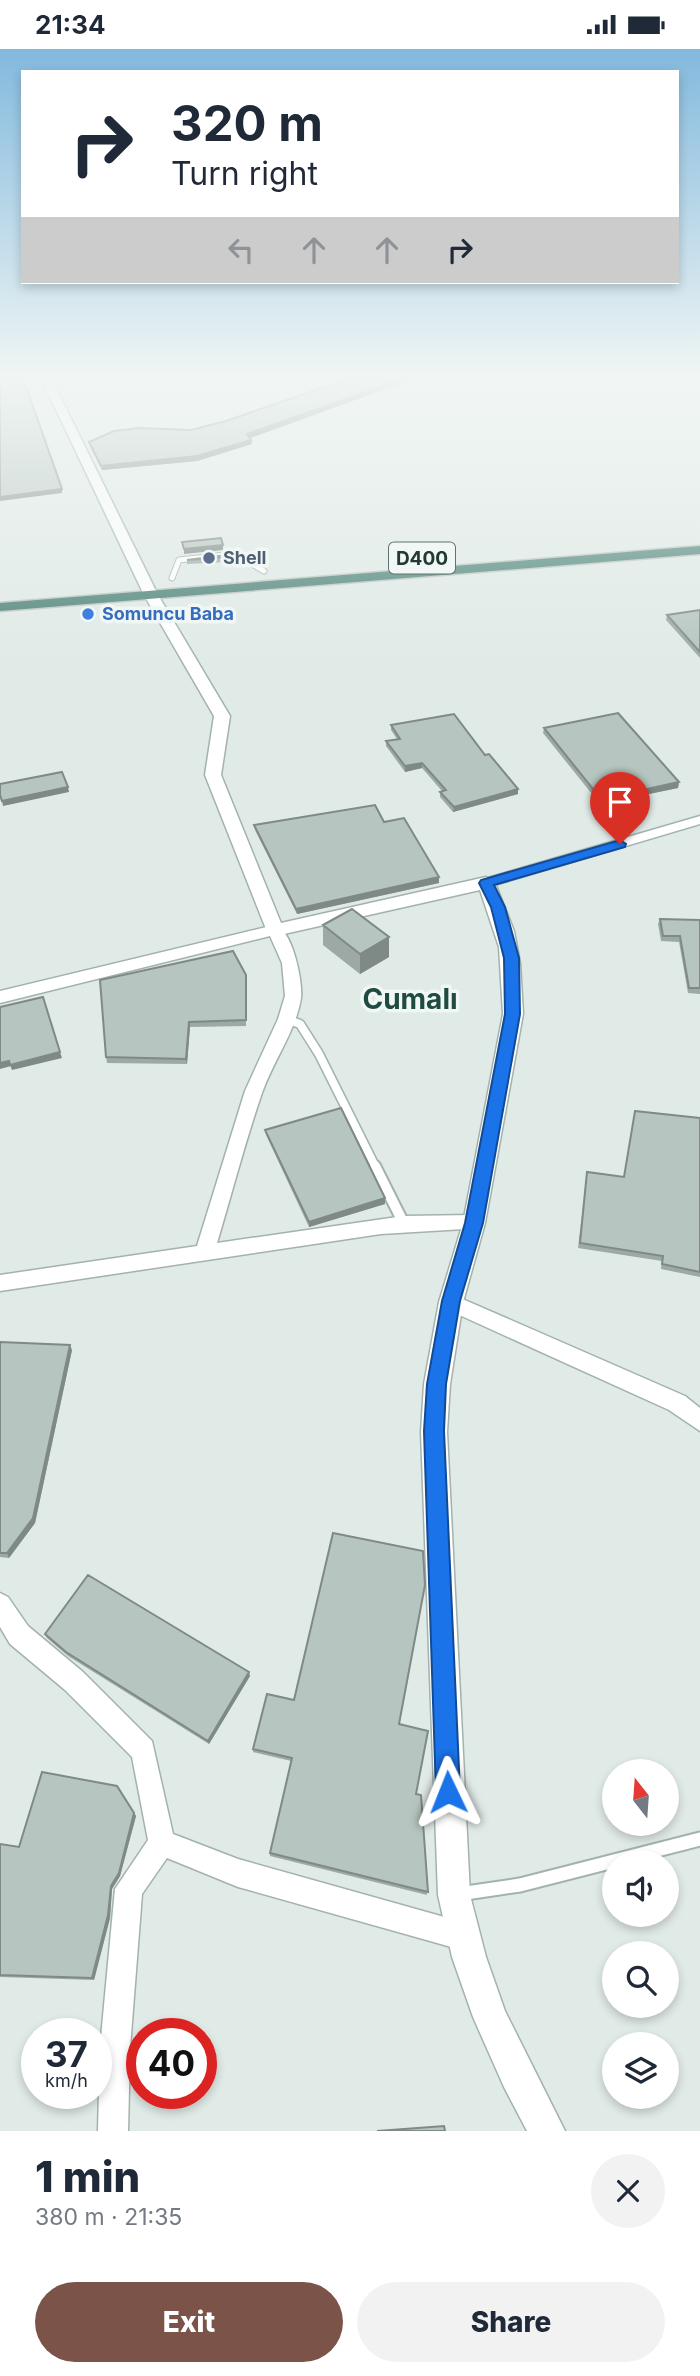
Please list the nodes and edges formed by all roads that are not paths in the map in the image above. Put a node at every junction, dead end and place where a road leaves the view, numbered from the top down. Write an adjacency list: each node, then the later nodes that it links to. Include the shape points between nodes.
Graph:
1 (93, 475): 8 (street)
2 (700, 536): 4 (highway, D400)
3 (700, 550): 8 (highway, D400)
4 (305, 568)
5 (271, 570): 6 (highway); 7 (lane, via 235,554 179,560)
6 (238, 573)
7 (179, 578): 8 (highway, D400)
8 (148, 588): 9 (highway, D400); 10 (highway); 13 (street, via 222,716 213,775)
9 (0, 593)
10 (0, 607)
11 (700, 820): 12 (street)
12 (486, 883): 13 (street); 17 (street, via 506,933 514,986 513,1014)
13 (275, 930): 14 (street); 15 (street, via 293,980)
14 (0, 997)
15 (286, 1019): 16 (lane, via 300,1024 319,1054); 18 (street, via 254,1091)
16 (403, 1222): 17 (street); 18 (street)
17 (474, 1223): 20 (street)
18 (205, 1251): 19 (street)
19 (0, 1283)
20 (451, 1301): 21 (street, via 677,1403); 25 (street, via 434,1431)
21 (700, 1421)
22 (0, 1605): 24 (street, via 19,1635 144,1750)
23 (700, 1839): 25 (lane, via 520,1885)
24 (162, 1843): 26 (street, via 238,1873); 27 (street, via 129,1889)
25 (454, 1895): 26 (street)
26 (461, 1936): 28 (street, via 476,1987)
27 (113, 2131)
28 (547, 2131)

